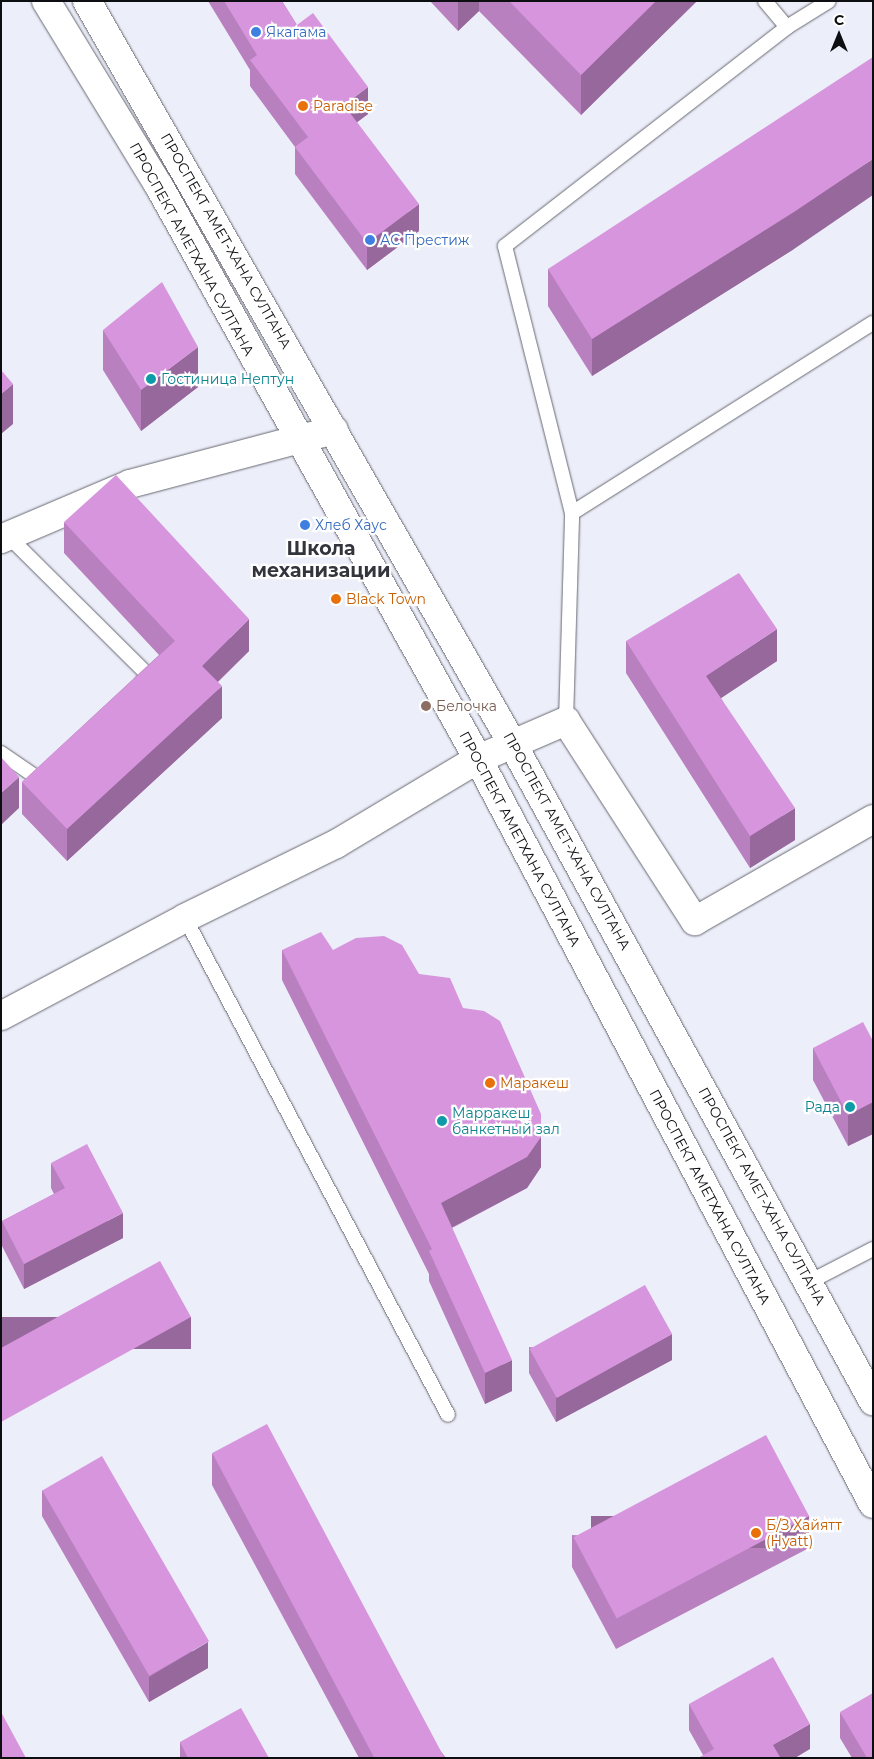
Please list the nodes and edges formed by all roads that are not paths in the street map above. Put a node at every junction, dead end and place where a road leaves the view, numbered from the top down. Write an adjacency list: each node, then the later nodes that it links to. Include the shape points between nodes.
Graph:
1 (46, 1): 8 (main road, ПРОСПЕКТ АМЕТХАНА СУЛТАНА, via 159,186)
2 (87, 1): 7 (main road, ПРОСПЕКТ АМЕТ-ХАНА СУЛТАНА)
3 (765, 1): 5 (lane)
4 (829, 1): 5 (lane)
5 (787, 27): 9 (lane, via 505,246)
6 (873, 323): 9 (lane)
7 (334, 430): 8 (main road); 13 (main road, ПРОСПЕКТ АМЕТ-ХАНА СУЛТАНА)
8 (298, 441): 10 (main road, via 130,484); 15 (main road, ПРОСПЕКТ АМЕТХАНА СУЛТАНА)
9 (572, 513): 12 (lane)
10 (3, 535): 11 (lane, via 149,676)
11 (128, 695)
12 (566, 721): 13 (main road); 17 (main road, via 695,921)
13 (512, 743): 15 (main road); 21 (main road, ПРОСПЕКТ АМЕТ-ХАНА СУЛТАНА)
14 (1, 753): 16 (lane, via 39,779)
15 (478, 759): 18 (main road, via 336,844); 24 (main road, ПРОСПЕКТ АМЕТХАНА СУЛТАНА)
16 (53, 766)
17 (873, 819)
18 (185, 918): 19 (main road); 23 (lane)
19 (1, 1016)
20 (873, 1249): 21 (lane)
21 (809, 1282): 22 (main road, ПРОСПЕКТ АМЕТ-ХАНА СУЛТАНА)
22 (873, 1401)
23 (448, 1415)
24 (873, 1504)

